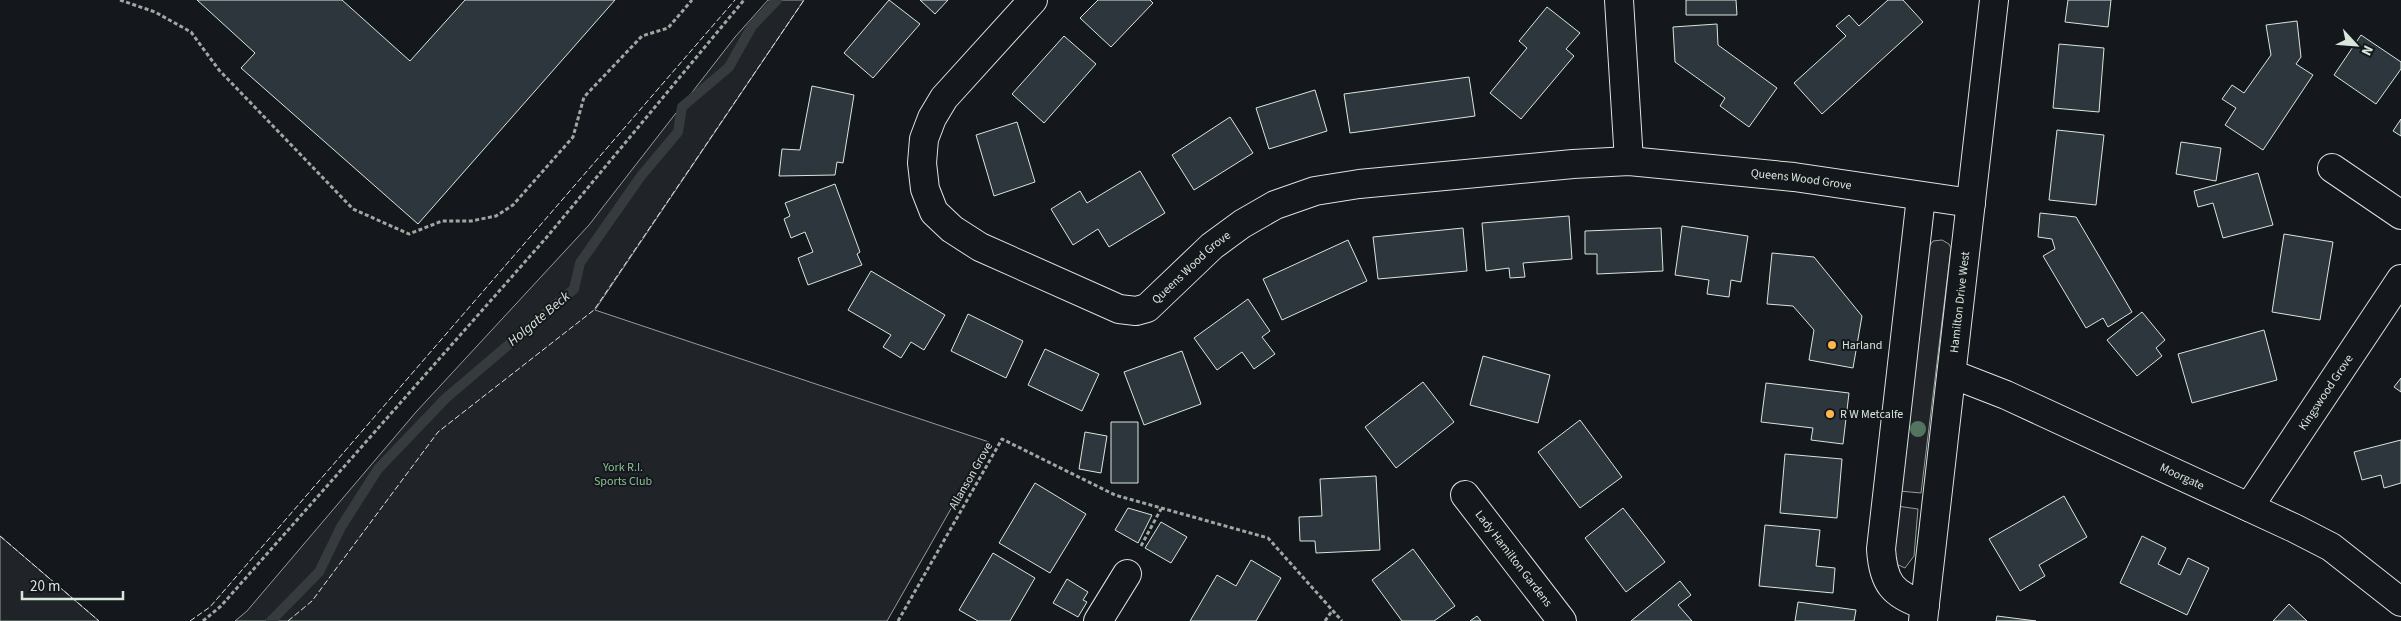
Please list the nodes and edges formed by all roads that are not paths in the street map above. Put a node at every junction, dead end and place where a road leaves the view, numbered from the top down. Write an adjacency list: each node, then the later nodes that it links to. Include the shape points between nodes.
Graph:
1 (1033, 0): 4 (street, Queens Wood Grove, via 944,98 932,118 924,139 925,189 934,212 952,229 980,247 1119,309 1136,311 1147,308 1212,246 1242,224 1275,206 1315,191 1359,184)
2 (1619, 0): 4 (street)
3 (1994, 0): 7 (street, Hamilton Drive West)
4 (1629, 161): 6 (street, Queens Wood Grove, via 1794,177)
5 (2332, 168): 8 (street)
6 (1920, 197): 7 (street, Queens Wood Grove); 15 (street, Hamilton Drive West, via 1881,549 1882,569 1891,588)
7 (1971, 203): 10 (street, Hamilton Drive West)
8 (2401, 215)
9 (2401, 279): 12 (street, Kingswood Grove)
10 (1952, 374): 12 (street, Moorgate, via 2006,395); 15 (street, Hamilton Drive West)
11 (1464, 495): 17 (street, Lady Hamilton Gardens)
12 (2249, 507): 14 (street, Moorgate, via 2331,547)
13 (1126, 574): 16 (street)
14 (2401, 602)
15 (1924, 613)
16 (1098, 621)
17 (1562, 621)

